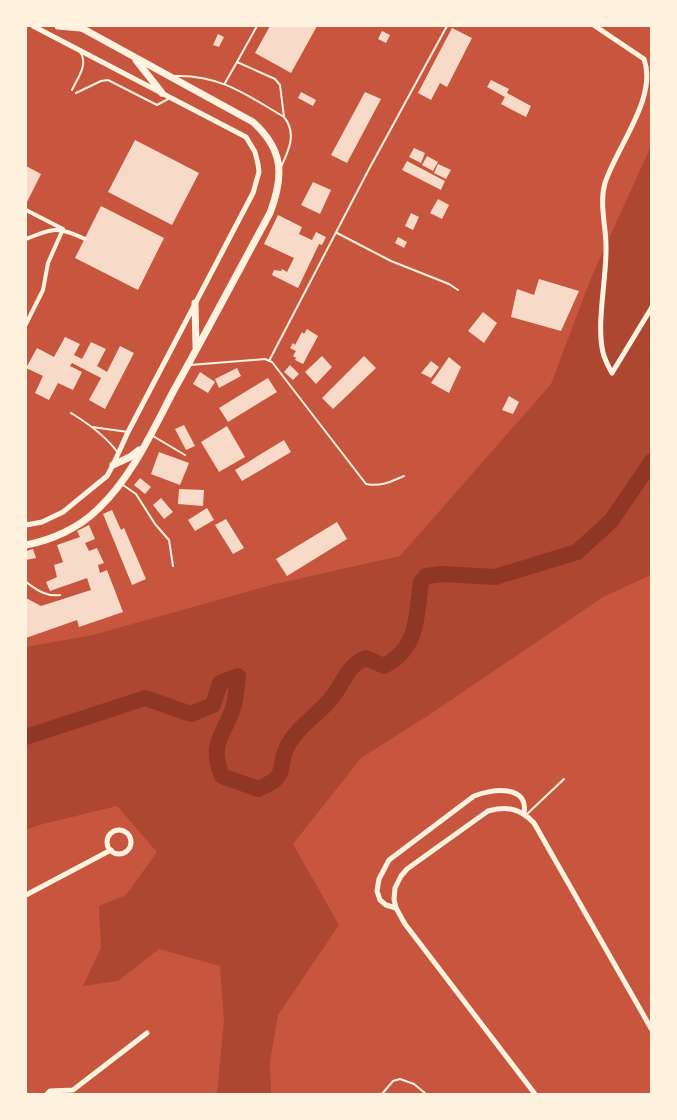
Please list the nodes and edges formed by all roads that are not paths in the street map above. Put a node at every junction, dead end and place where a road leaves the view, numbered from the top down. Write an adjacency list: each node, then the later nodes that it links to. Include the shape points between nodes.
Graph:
1 (33, 26): 7 (street)
2 (58, 26): 6 (street)
3 (257, 26): 9 (lane)
4 (447, 26): 22 (lane)
5 (595, 26): 11 (street, via 644,59)
6 (81, 27): 8 (street)
7 (76, 48): 14 (lane, via 84,63); 16 (street)
8 (134, 56): 12 (street); 16 (street)
9 (237, 62): 13 (lane); 18 (lane, via 275,79 280,85)
10 (651, 62): 11 (street)
11 (648, 68): 27 (street, via 646,91 605,184 602,330 604,355 612,373)
12 (169, 76): 13 (lane, via 191,75); 19 (street, via 253,122 272,143)
13 (225, 83): 18 (lane)
14 (72, 90)
15 (76, 93): 17 (lane, via 108,80 157,105)
16 (162, 93): 17 (street)
17 (170, 97): 26 (street, via 246,137 255,152 259,172 253,193)
18 (284, 117): 19 (lane, via 291,137)
19 (280, 169): 29 (street, via 270,213)
20 (26, 210): 21 (street)
21 (63, 229): 23 (street); 24 (street); 28 (street, via 48,263 43,290)
22 (337, 233): 25 (lane); 30 (lane)
23 (26, 239)
24 (84, 239)
25 (458, 290)
26 (195, 303): 29 (street); 34 (street)
27 (651, 307)
28 (26, 324)
29 (196, 350): 31 (street)
30 (269, 361): 31 (lane); 40 (lane, via 366,484 387,484)
31 (188, 366): 35 (street)
32 (71, 413): 33 (lane)
33 (92, 427): 34 (lane); 37 (lane)
34 (128, 432): 37 (street)
35 (150, 435): 36 (street); 38 (lane)
36 (144, 446): 39 (street); 41 (street)
37 (118, 453): 39 (street)
38 (184, 455)
39 (113, 465): 42 (street, via 107,476 63,512)
40 (404, 476)
41 (120, 483): 43 (street, via 97,511 82,522 52,538); 44 (lane, via 136,495 169,540)
42 (26, 525)
43 (26, 545)
44 (173, 566)
45 (26, 582): 46 (lane, via 45,594)
46 (60, 595)
47 (564, 779): 48 (lane)
48 (525, 814): 51 (street, via 510,808 488,811 407,869 395,888); 51 (street, via 526,804 516,794 487,791 474,796 389,860 377,891 380,900); 52 (street, via 534,823)
49 (111, 850): 49 (street, via 107,839 111,833 127,833 131,840 129,848 121,853); 50 (street)
50 (26, 895)
51 (396, 908): 58 (street)
52 (651, 1030)
53 (147, 1033): 54 (street)
54 (72, 1092): 55 (street, via 50,1091)
55 (47, 1095)
56 (382, 1095): 57 (lane, via 393,1081 400,1079 414,1084)
57 (426, 1095)
58 (535, 1095)

